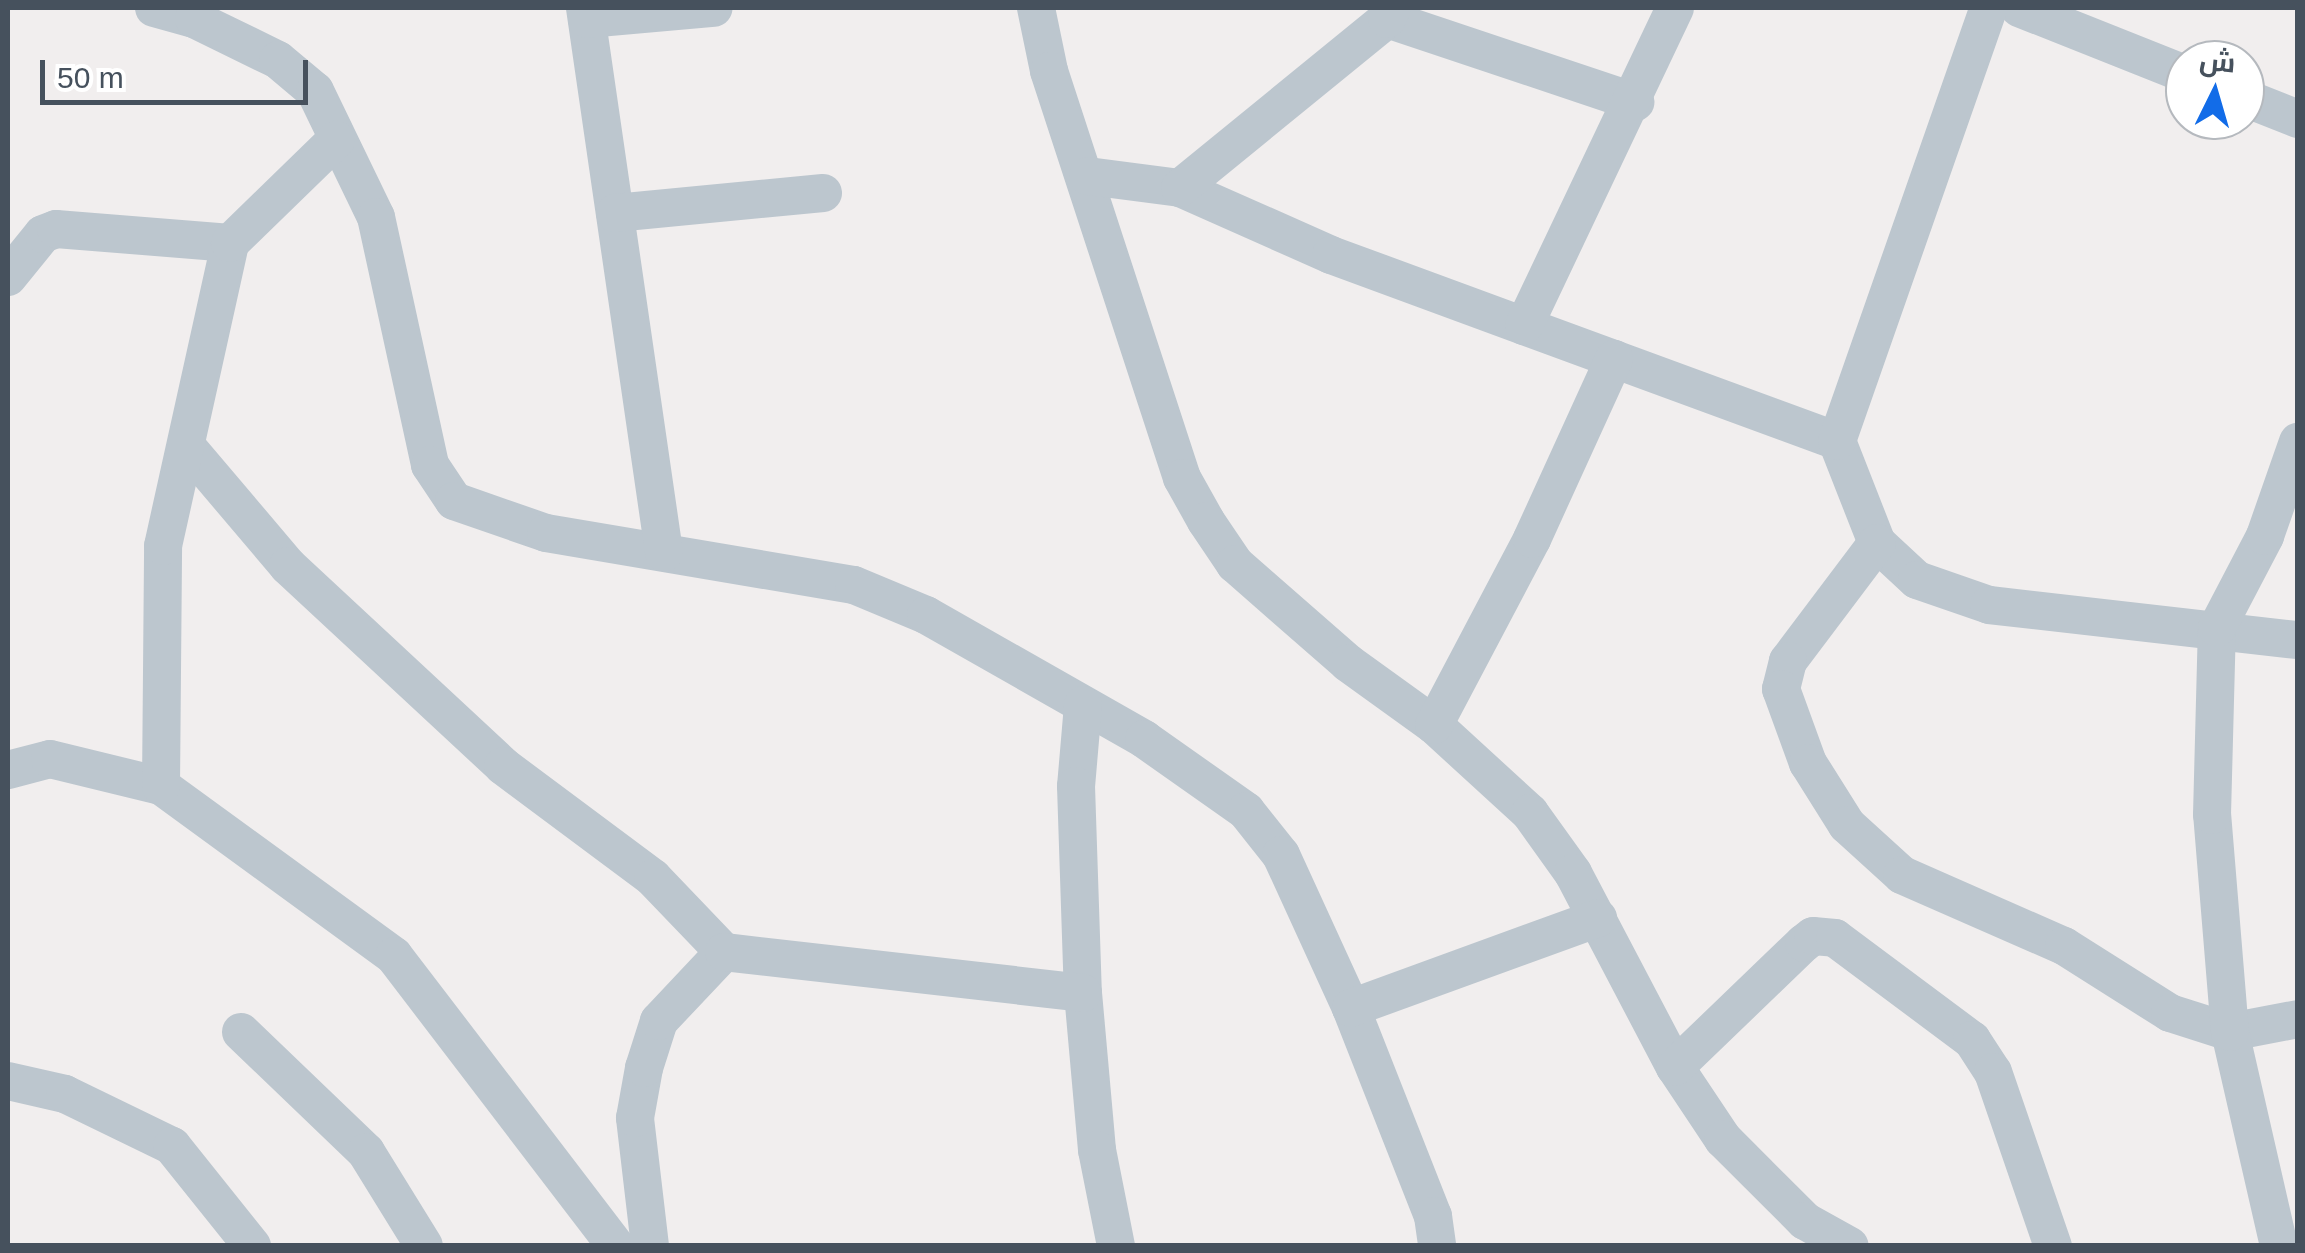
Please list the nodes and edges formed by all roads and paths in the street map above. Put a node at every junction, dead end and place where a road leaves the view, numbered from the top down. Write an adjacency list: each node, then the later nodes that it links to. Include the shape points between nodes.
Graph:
1 (154, 8): 13 (street, via 194,18 278,60 315,90)
2 (714, 8): 7 (street)
3 (1036, 8): 14 (street, via 1049,71)
4 (1675, 8): 10 (street)
5 (1989, 8): 22 (street)
6 (2018, 8): 9 (street)
7 (586, 13): 17 (street)
8 (1389, 13): 10 (street); 15 (street)
9 (2165, 66)
10 (1635, 102): 20 (street)
11 (2265, 106): 12 (street)
12 (2298, 118)
13 (336, 140): 18 (street); 26 (street, via 376,218 424,446 454,502 546,533)
14 (1088, 176): 15 (street); 30 (street, via 1182,478 1206,521 1234,564 1348,663)
15 (1180, 188): 20 (street, via 1331,254)
16 (823, 193): 17 (street)
17 (615, 213): 26 (street)
18 (230, 243): 19 (street, via 56,229 35,242); 24 (street)
19 (8, 276)
20 (1524, 326): 21 (street)
21 (1614, 359): 22 (street); 30 (street, via 1532,538)
22 (1837, 441): 25 (street)
23 (2298, 442): 27 (street, via 2265,536)
24 (188, 448): 32 (street, via 163,546); 34 (street, via 302,580 503,766 652,878)
25 (1877, 543): 27 (street, via 1916,580 1990,605); 39 (street, via 1783,675 1783,704 1825,795 1860,839 1902,875 2064,946 2170,1013)
26 (664, 552): 29 (street, via 854,585 926,616)
27 (2217, 628): 28 (street); 39 (street, via 2212,815)
28 (2298, 640)
29 (1083, 706): 35 (street, via 1076,786); 36 (street, via 1204,776 1246,811 1281,855)
30 (1434, 726): 33 (street, via 1530,813)
31 (8, 770): 32 (street, via 50,759)
32 (161, 786): 44 (street, via 394,956)
33 (1598, 918): 36 (street); 40 (street)
34 (724, 952): 35 (street); 45 (street, via 659,1021 644,1068 634,1118)
35 (1083, 993): 46 (street, via 1097,1150)
36 (1350, 1008): 47 (street, via 1433,1216)
37 (2298, 1020): 39 (street)
38 (240, 1032): 43 (street, via 366,1152)
39 (2230, 1032): 50 (street)
40 (1675, 1066): 48 (street, via 1755,1175 1804,1222); 49 (street, via 1804,943 1813,936 1836,938 1972,1040 1993,1072)
41 (8, 1081): 42 (street, via 66,1094 172,1146)
42 (252, 1246)
43 (424, 1246)
44 (616, 1246)
45 (650, 1246)
46 (1116, 1246)
47 (1437, 1246)
48 (1850, 1246)
49 (2053, 1246)
50 (2280, 1246)

